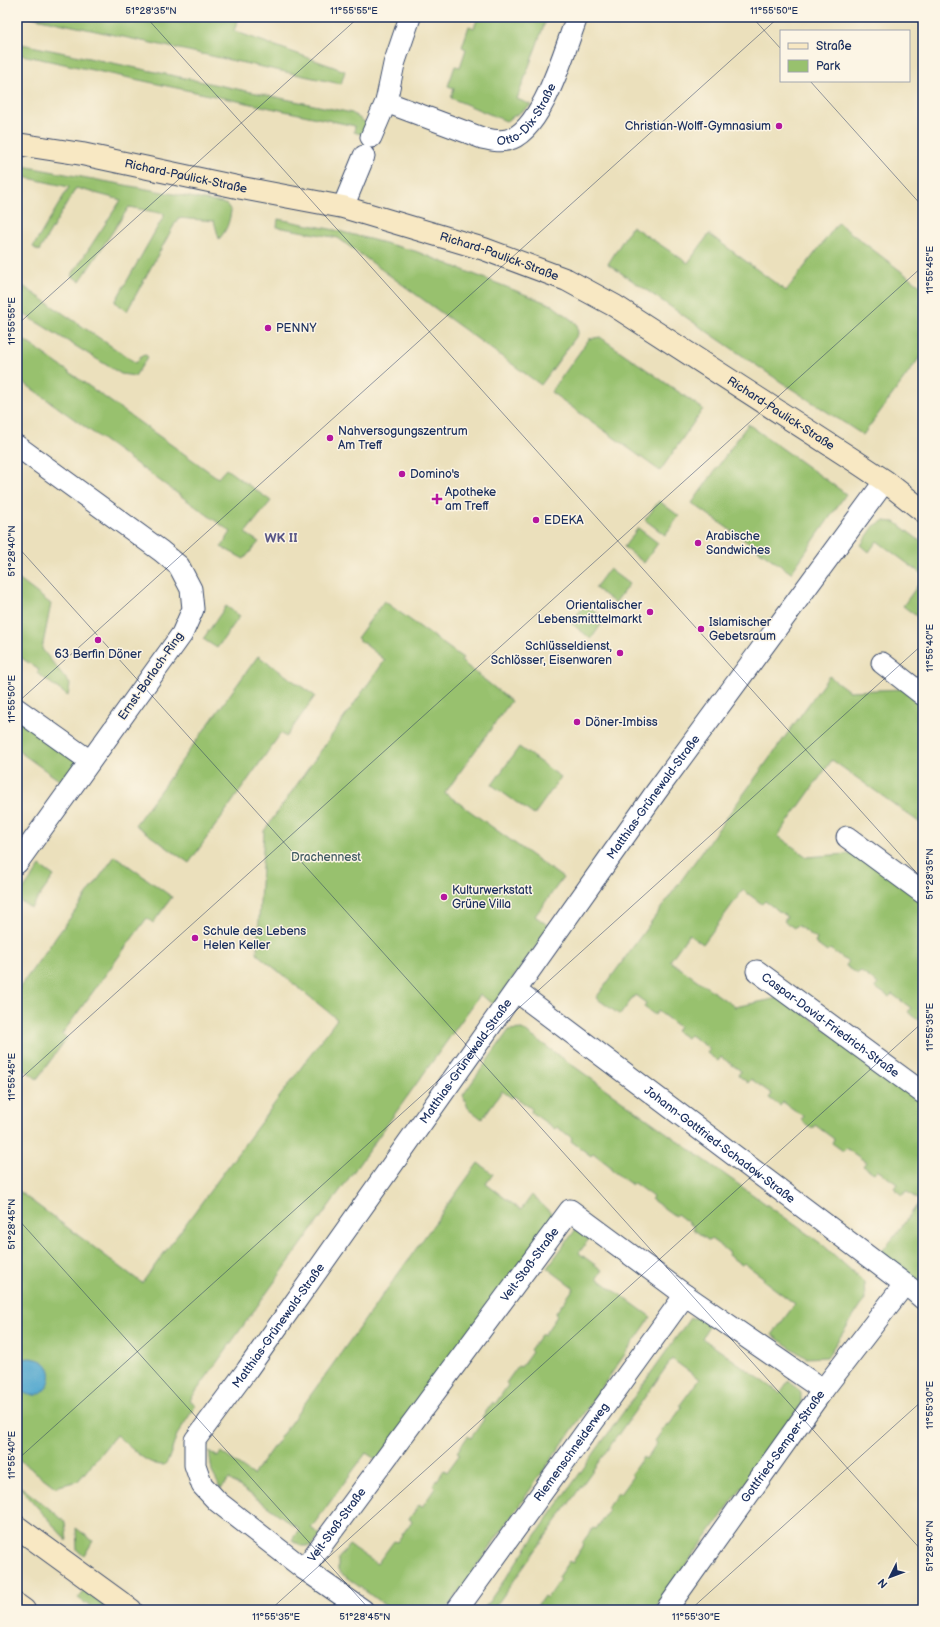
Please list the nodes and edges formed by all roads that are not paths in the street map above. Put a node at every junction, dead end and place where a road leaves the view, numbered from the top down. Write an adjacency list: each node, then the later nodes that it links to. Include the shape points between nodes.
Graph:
1 (410, 17): 3 (street, via 394,64)
2 (577, 17): 3 (street, Otto-Dix-Straße, via 546,99 528,127 518,136 497,142)
3 (386, 102): 5 (street)
4 (17, 144): 5 (street, Richard-Paulick-Straße, via 82,154)
5 (344, 207): 7 (street, Richard-Paulick-Straße, via 484,249 572,282 615,306)
6 (17, 446): 12 (street, Ernst-Barlach-Ring, via 162,551 179,566 191,589 193,609 182,634)
7 (885, 481): 8 (street, Richard-Paulick-Straße); 17 (street, Matthias-Grünewald-Straße, via 674,768)
8 (923, 511)
9 (882, 663): 10 (street)
10 (923, 695)
11 (17, 709): 12 (street)
12 (90, 761): 14 (street, Ernst-Barlach-Ring)
13 (847, 837): 15 (street)
14 (17, 863)
15 (923, 893)
16 (758, 971): 18 (street, Caspar-David-Friedrich-Straße)
17 (516, 991): 19 (street, Johann-Gottfried-Schadow-Straße); 24 (street, Matthias-Grünewald-Straße, via 195,1440 194,1465 202,1485 218,1502)
18 (923, 1093)
19 (904, 1285): 21 (street, Johann-Gottfried-Schadow-Straße); 22 (street, Gottfried-Semper-Straße)
20 (685, 1295): 22 (street, Veit-Stoß-Straße); 24 (street, Veit-Stoß-Straße, via 570,1210); 29 (street, Riemenschneiderweg)
21 (923, 1299)
22 (823, 1390): 30 (street, Gottfried-Semper-Straße)
23 (17, 1527): 27 (street)
24 (304, 1569): 28 (street, Matthias-Grünewald-Straße)
25 (17, 1605): 26 (street)
26 (24, 1610)
27 (131, 1610)
28 (363, 1610)
29 (457, 1610)
30 (666, 1610)

